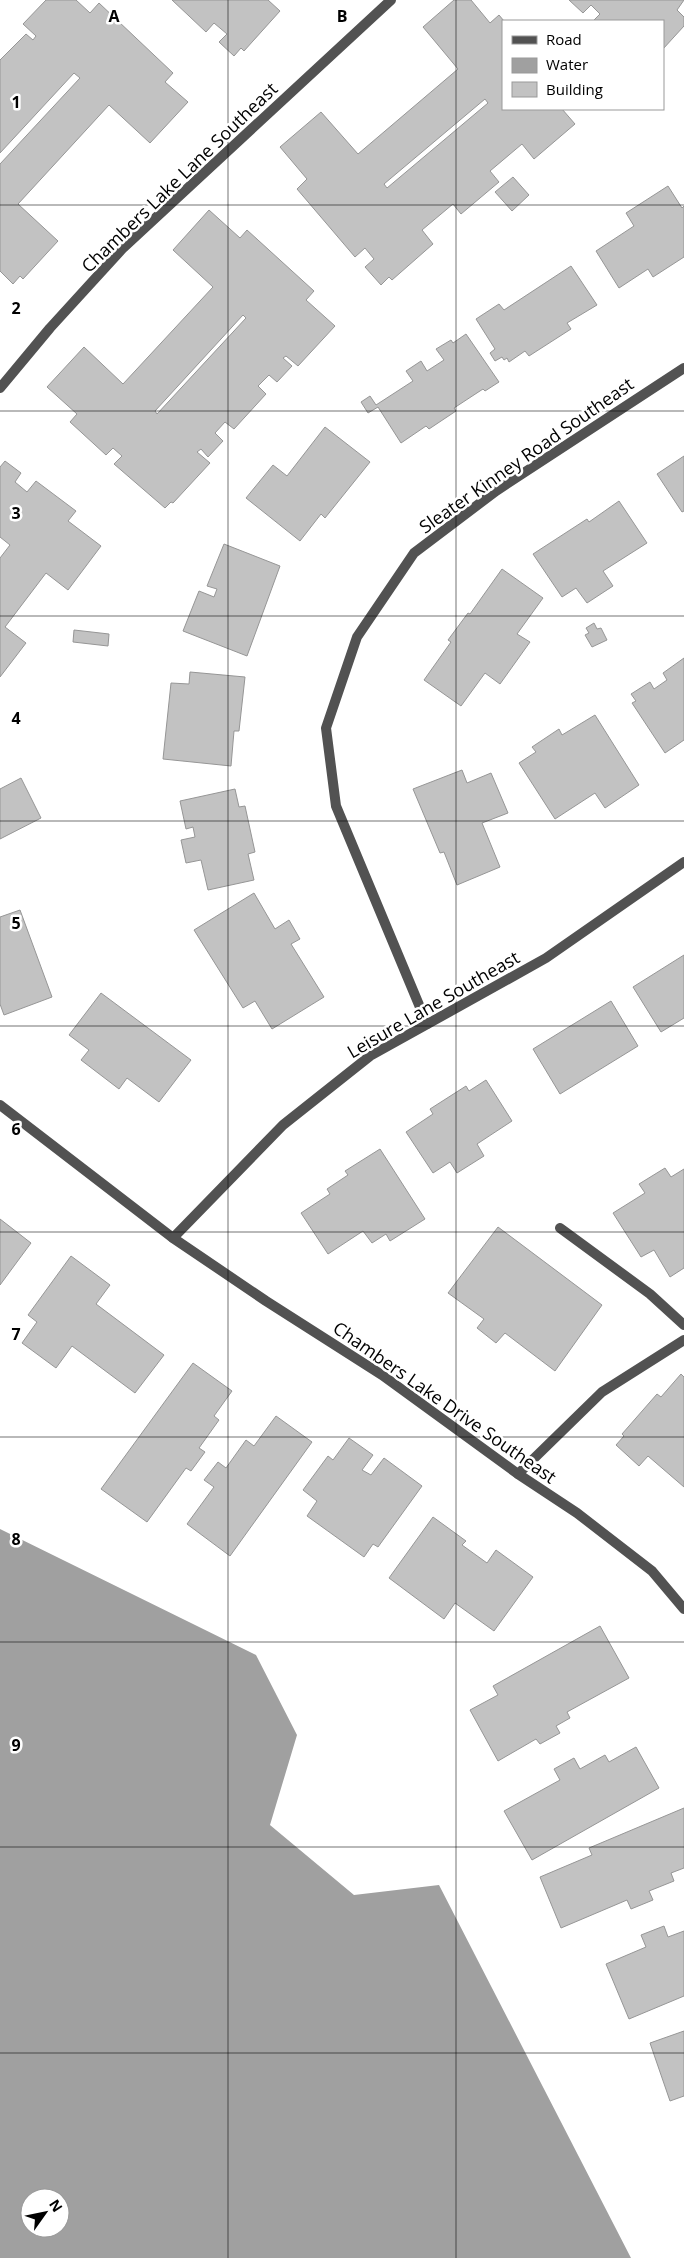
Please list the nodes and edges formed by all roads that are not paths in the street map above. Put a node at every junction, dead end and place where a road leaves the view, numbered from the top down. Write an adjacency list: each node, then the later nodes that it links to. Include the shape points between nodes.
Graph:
1 (391, 0): 3 (street, Chambers Lake Lane Southeast, via 123,248)
2 (684, 368): 5 (street, Sleater Kinney Road Southeast, via 496,492 414,553 357,637 326,728 336,806)
3 (0, 388)
4 (684, 862): 5 (street, Leisure Lane Southeast, via 546,958)
5 (427, 1024): 8 (street, Leisure Lane Southeast, via 370,1056 283,1126)
6 (0, 1105): 8 (street)
7 (560, 1228): 9 (street, via 650,1294)
8 (173, 1238): 11 (street, Chambers Lake Drive Southeast, via 382,1375)
9 (684, 1325)
10 (684, 1340): 11 (street, via 602,1392)
11 (518, 1474): 12 (street, Chambers Lake Drive Southeast, via 577,1513 652,1571)
12 (684, 1609)

